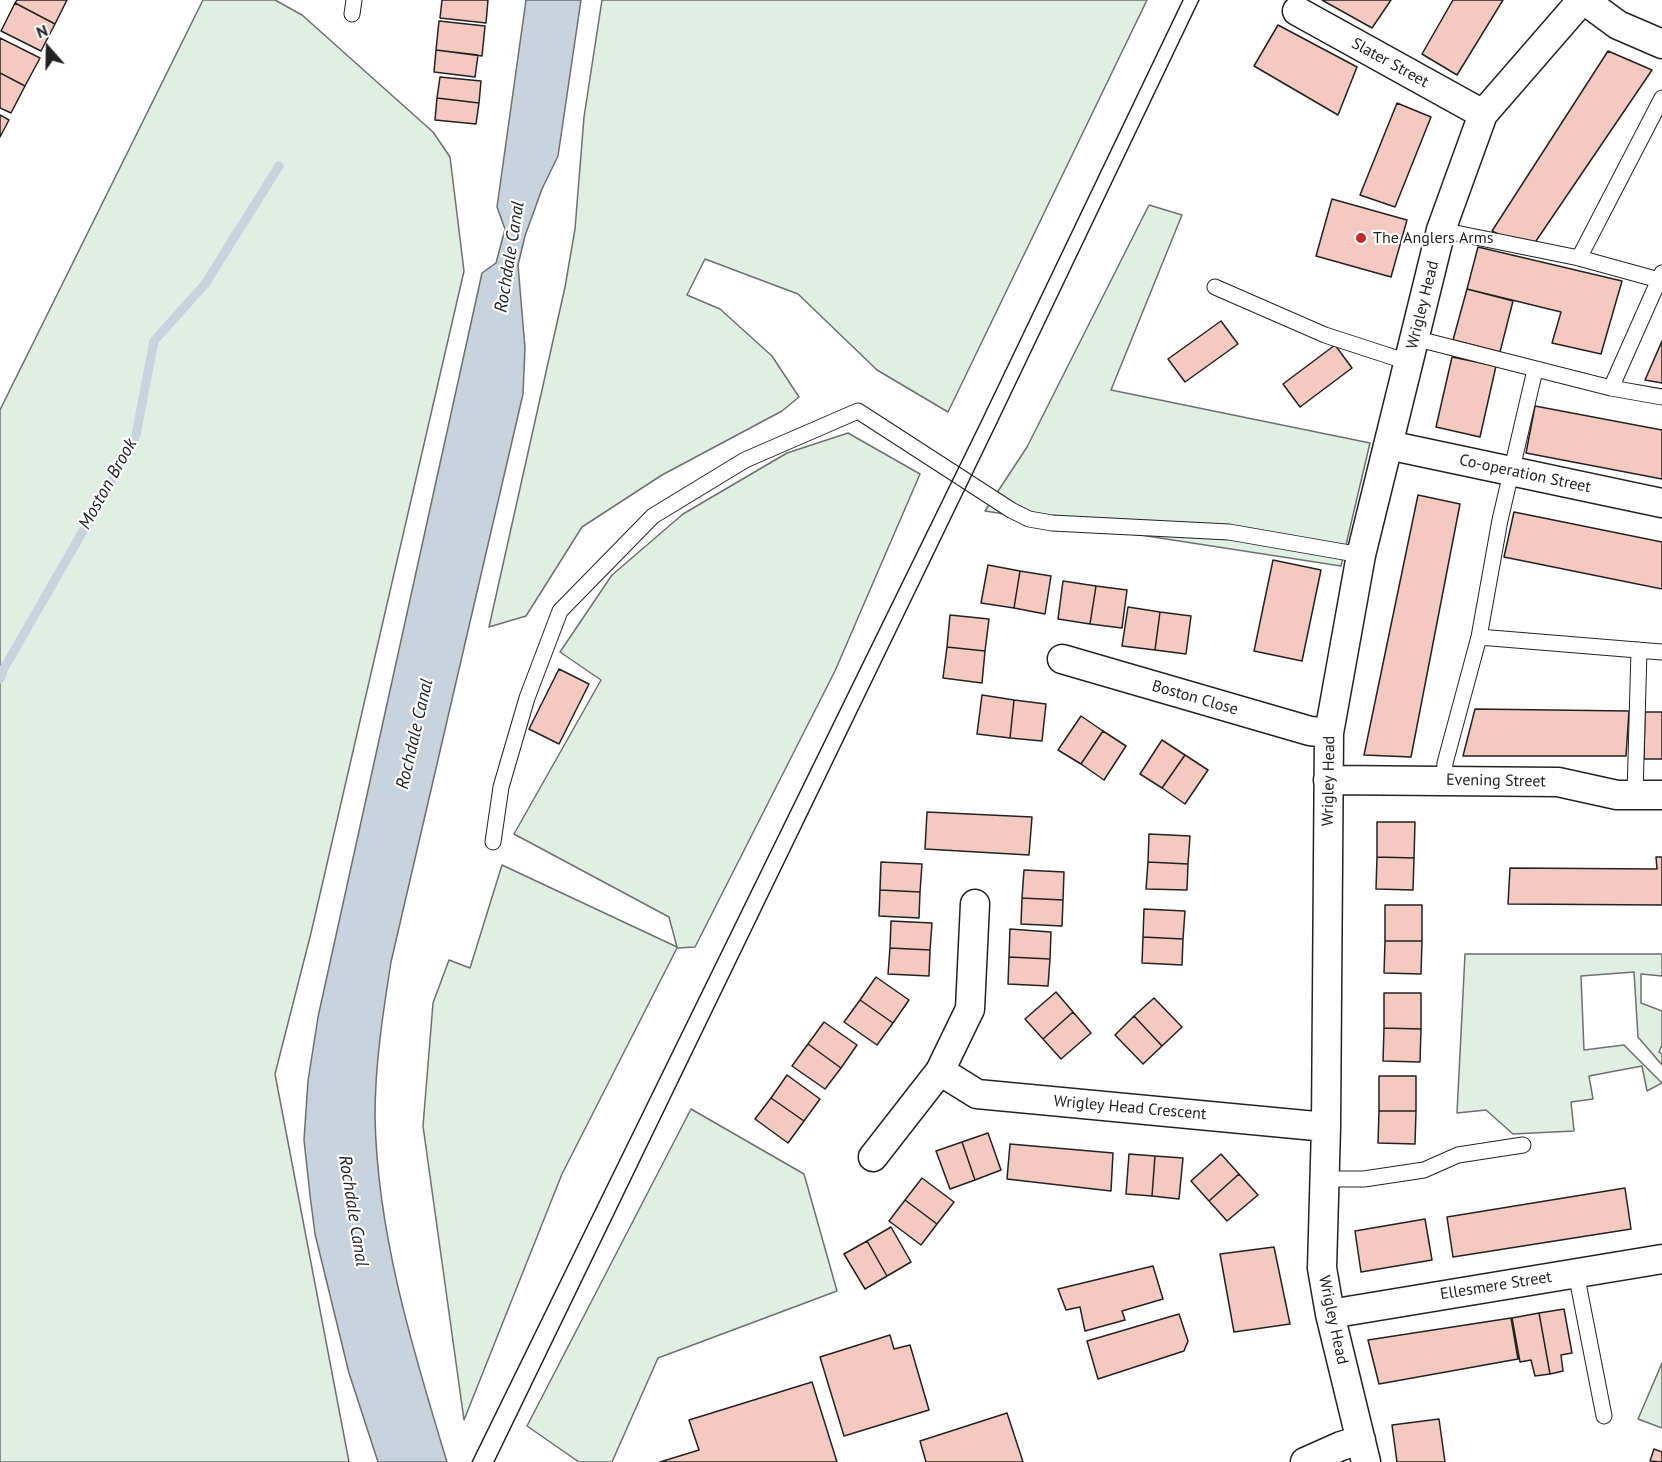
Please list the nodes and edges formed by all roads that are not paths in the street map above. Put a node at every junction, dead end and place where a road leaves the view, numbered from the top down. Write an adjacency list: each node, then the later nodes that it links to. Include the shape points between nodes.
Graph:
1 (1583, 0): 3 (street, via 1618,26); 5 (street)
2 (1297, 11): 5 (street, Slater Street)
3 (1662, 44)
4 (1662, 98): 7 (lane)
5 (1483, 114): 6 (street, Wrigley Head)
6 (1441, 230): 7 (lane); 10 (street, Wrigley Head)
7 (1579, 258): 8 (lane)
8 (1661, 276): 12 (lane)
9 (1215, 288): 10 (lane, via 1325,335)
10 (1411, 350): 11 (lane); 14 (street, Wrigley Head)
11 (1535, 370): 12 (lane); 15 (lane)
12 (1611, 388): 13 (lane)
13 (1662, 397)
14 (1388, 445): 15 (street, Co-operation Street); 17 (street, Wrigley Head)
15 (1512, 472): 16 (street, Co-operation Street); 18 (lane)
16 (1662, 503)
17 (1361, 555): 22 (street, Wrigley Head); 26 (lane, via 1229,532 1029,519 858,411 745,460 653,516 560,611 527,699 501,787)
18 (1479, 637): 19 (lane); 24 (lane, via 1445,763)
19 (1639, 650): 20 (lane); 25 (lane)
20 (1662, 652)
21 (1062, 659): 22 (street, Boston Close, via 1310,731)
22 (1329, 733): 23 (street, Wrigley Head)
23 (1328, 780): 24 (street, Evening Street); 29 (street, Wrigley Head)
24 (1444, 780): 25 (street, Evening Street, via 1558,782 1617,795)
25 (1648, 795)
26 (494, 842)
27 (975, 904): 28 (street, via 970,1009)
28 (940, 1071): 29 (street, Wrigley Head Crescent, via 977,1094); 31 (street)
29 (1326, 1127): 32 (street, Wrigley Head)
30 (1523, 1144): 32 (lane, via 1458,1155 1424,1170 1364,1179)
31 (873, 1157)
32 (1325, 1179): 35 (street, Wrigley Head, via 1322,1268)
33 (1662, 1259): 34 (street, Ellesmere Street)
34 (1576, 1273): 35 (street, Ellesmere Street); 36 (lane)
35 (1330, 1314): 37 (street, Wrigley Head)
36 (1604, 1416)
37 (1363, 1451): 38 (street)
38 (1305, 1462)

